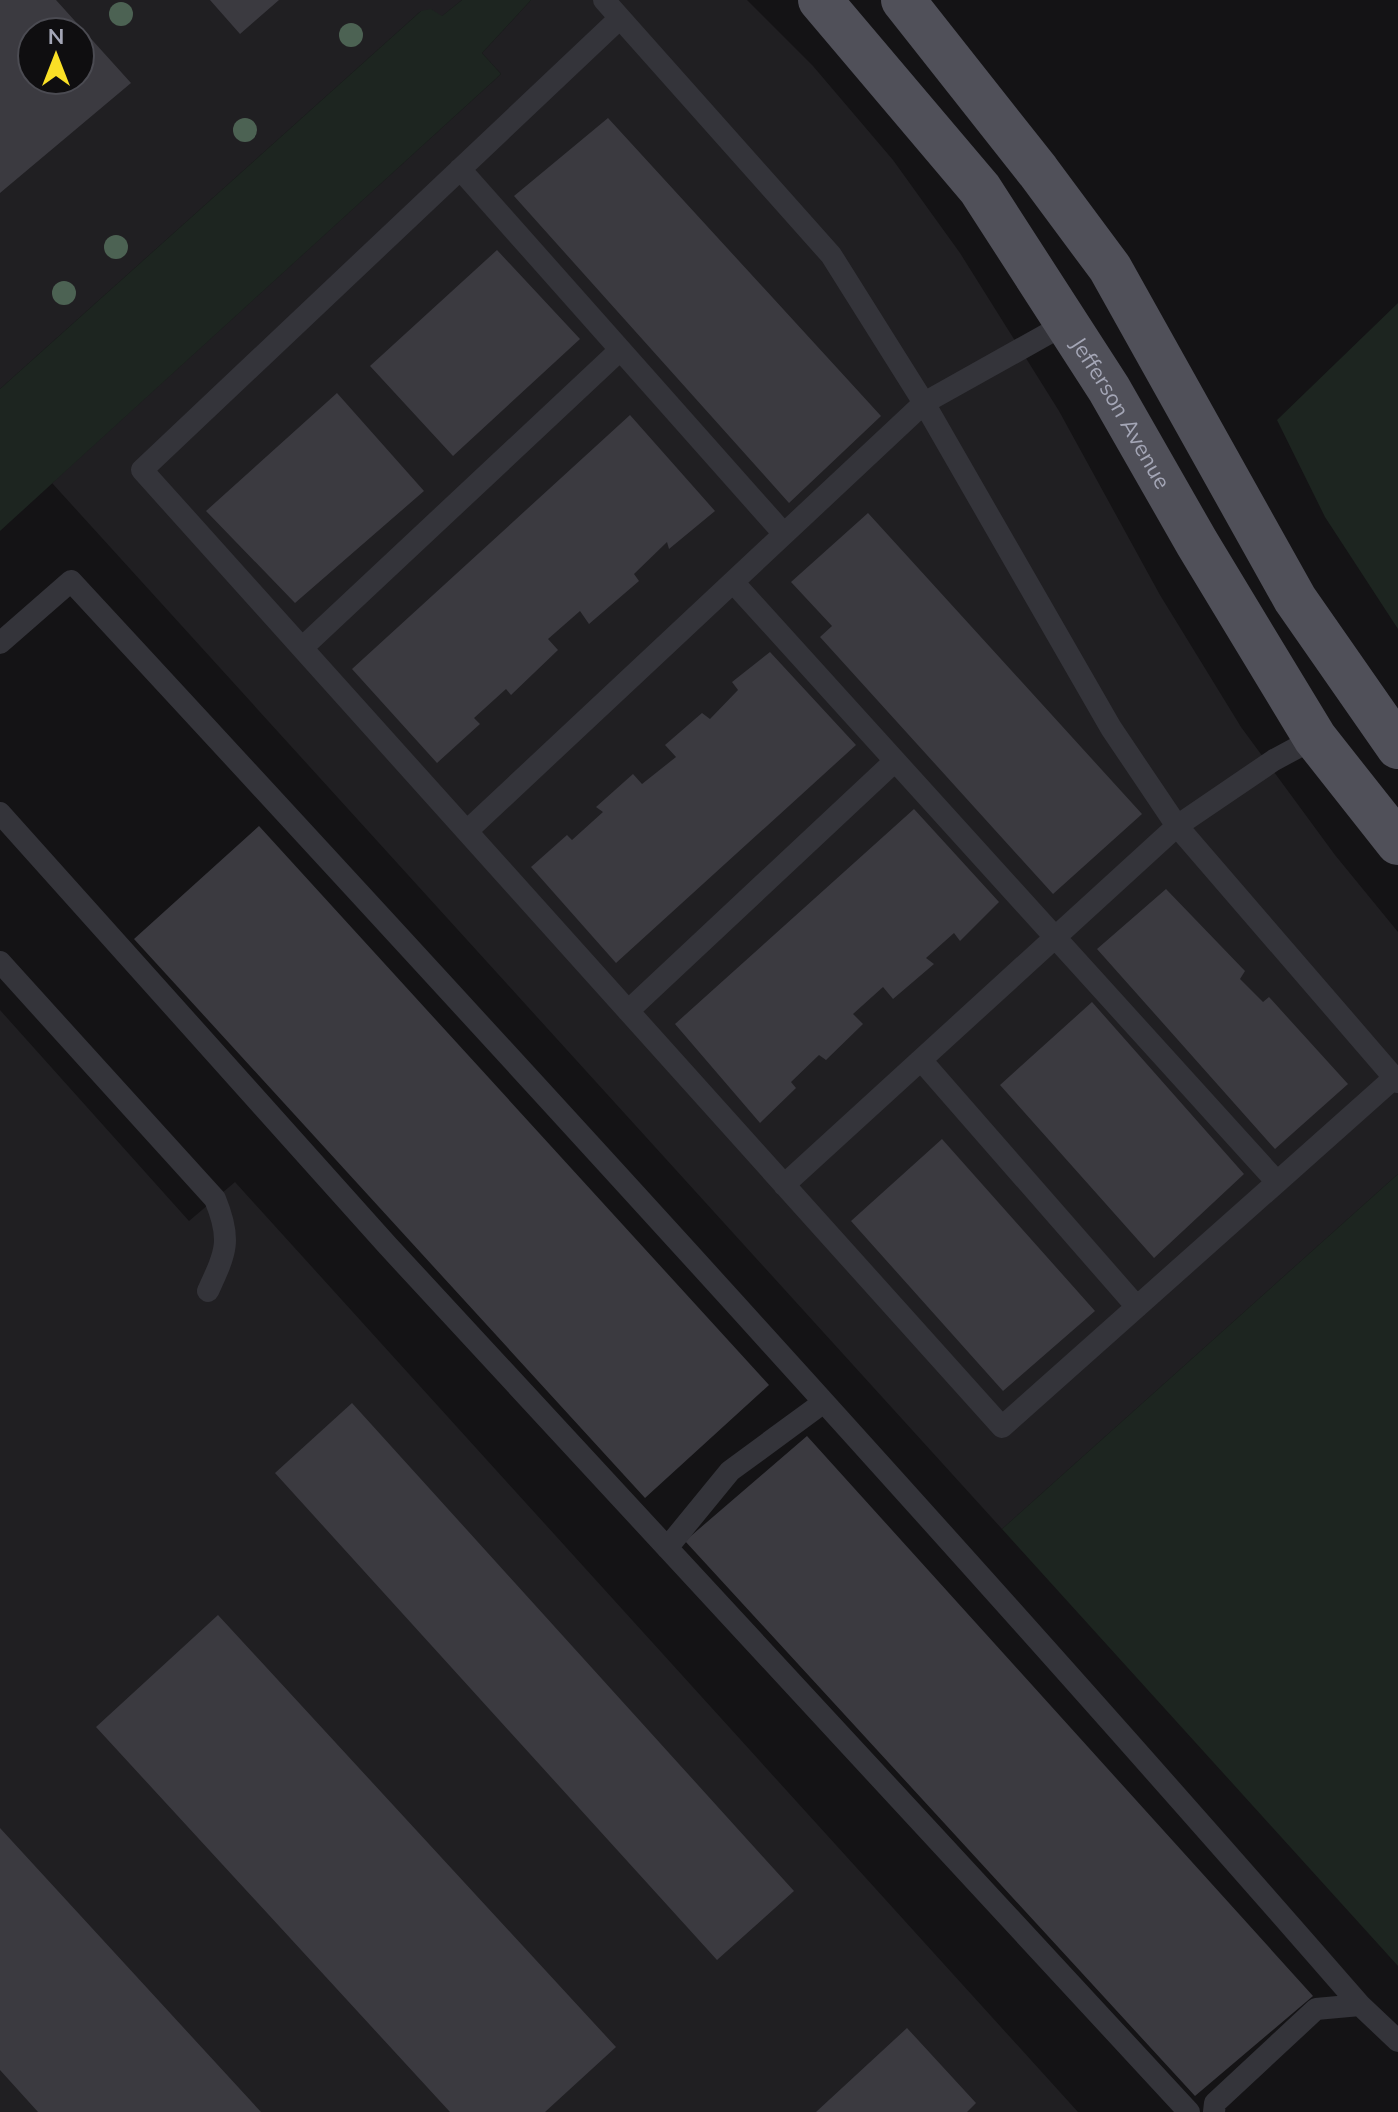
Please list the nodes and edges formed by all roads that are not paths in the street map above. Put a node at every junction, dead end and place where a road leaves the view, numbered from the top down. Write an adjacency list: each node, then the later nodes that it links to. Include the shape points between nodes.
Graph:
1 (604, 0): 4 (lane)
2 (820, 0): 6 (main road, Jefferson Avenue, via 980,189)
3 (903, 0): 14 (main road, via 1110,268 1295,599)
4 (620, 18): 5 (lane); 8 (lane, via 831,255)
5 (460, 169): 7 (lane); 12 (lane, via 142,470)
6 (1067, 323): 8 (lane); 13 (main road, Jefferson Avenue)
7 (620, 350): 9 (lane); 12 (lane)
8 (924, 403): 9 (lane); 18 (lane, via 1111,728)
9 (784, 534): 10 (lane)
10 (733, 582): 15 (lane); 19 (lane)
11 (0, 643): 30 (lane, via 71,581)
12 (302, 648): 19 (lane)
13 (1315, 738): 16 (main road, via 1340,734); 18 (lane); 20 (main road, Jefferson Avenue)
14 (1398, 747)
15 (895, 761): 21 (lane); 23 (lane)
16 (1398, 796)
17 (0, 813): 31 (lane)
18 (1177, 826): 21 (lane); 25 (lane)
19 (467, 831): 23 (lane)
20 (1398, 843)
21 (1055, 938): 24 (lane); 26 (lane)
22 (0, 962): 28 (lane, via 215,1199 226,1226 226,1253)
23 (628, 1011): 27 (lane)
24 (921, 1060): 27 (lane); 29 (lane)
25 (1396, 1080): 26 (lane)
26 (1277, 1182): 29 (lane)
27 (784, 1185): 29 (lane, via 1002,1427)
28 (208, 1291)
29 (1137, 1307)
30 (824, 1402): 31 (lane, via 730,1471); 32 (lane)
31 (667, 1548): 34 (lane)
32 (1360, 2005): 33 (lane); 35 (lane, via 1316,2009 1215,2103)
33 (1398, 2041)
34 (1189, 2112)
35 (1214, 2112)

